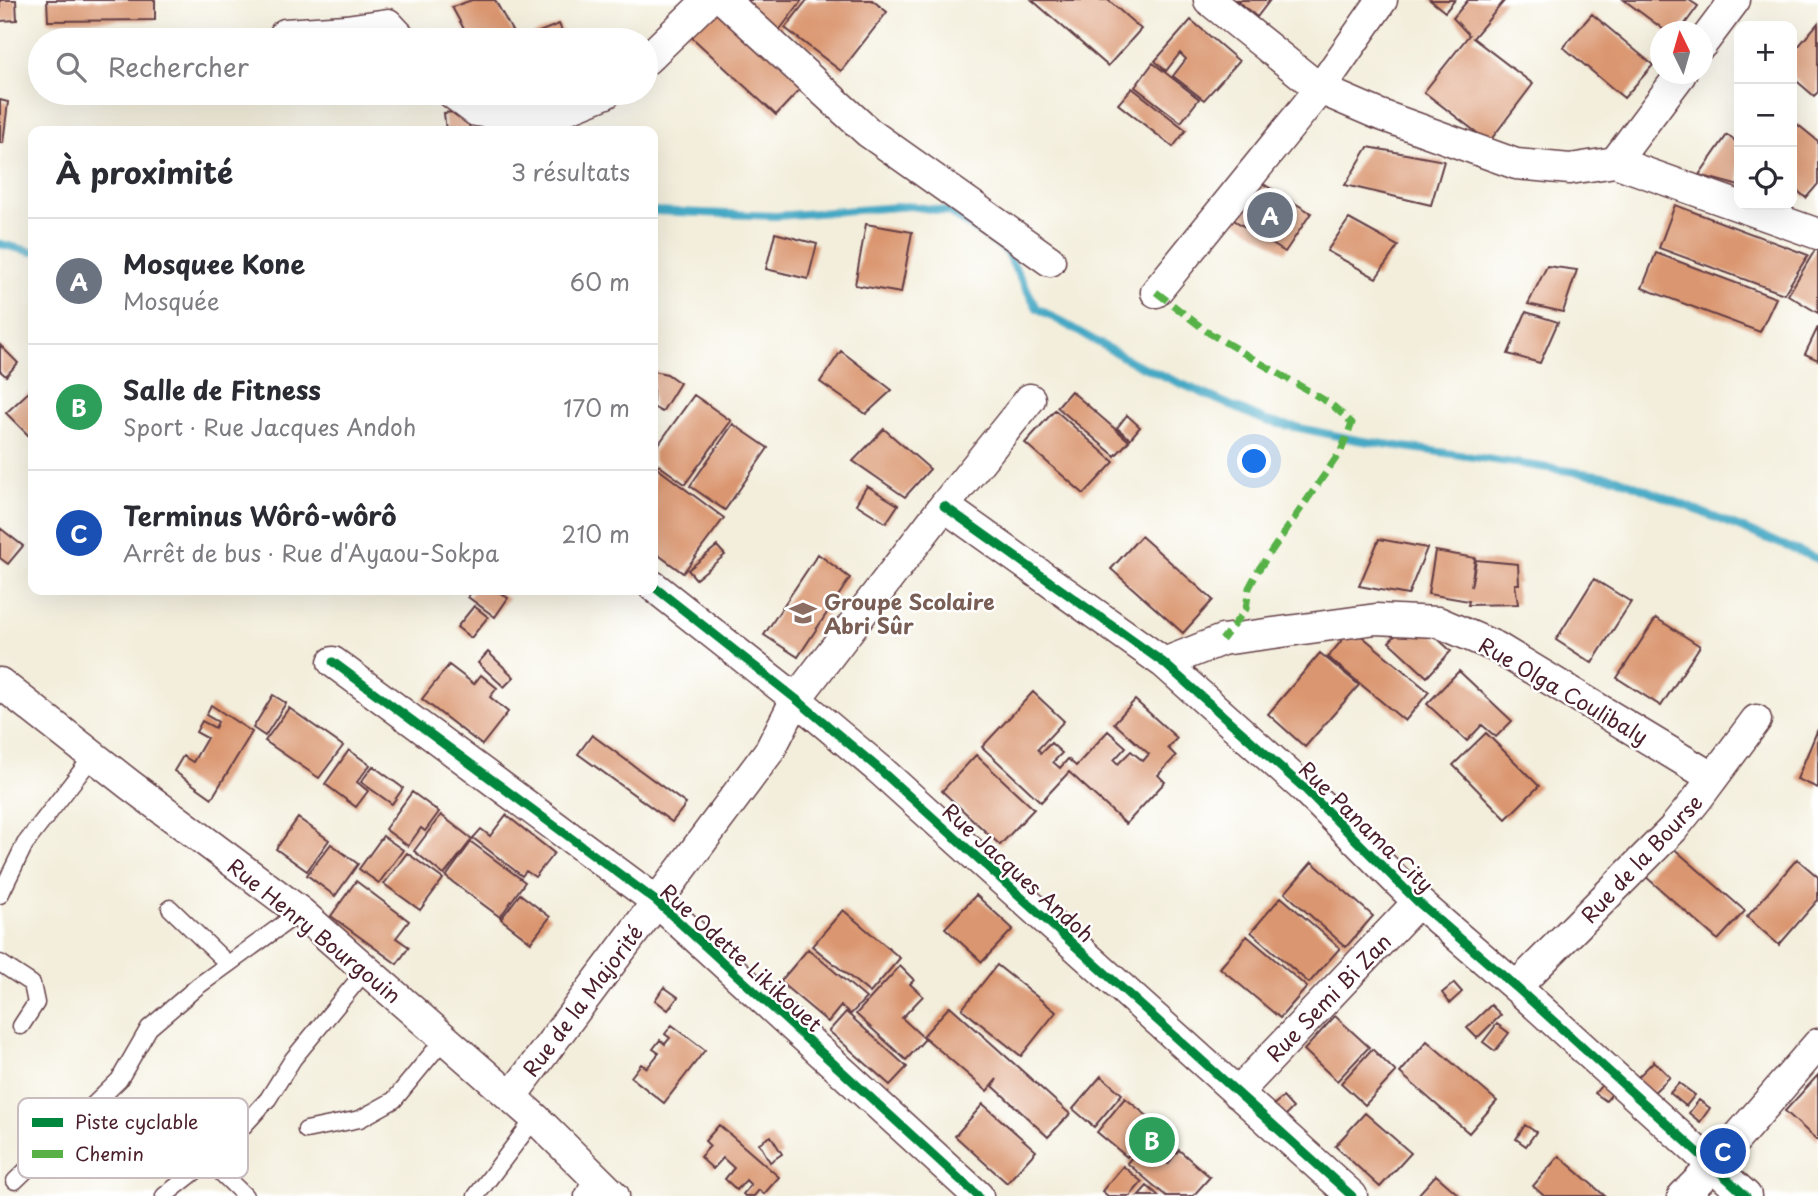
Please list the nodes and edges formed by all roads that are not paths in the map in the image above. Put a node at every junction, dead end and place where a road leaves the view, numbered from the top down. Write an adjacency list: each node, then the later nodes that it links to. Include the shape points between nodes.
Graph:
1 (708, 0): 9 (street)
2 (724, 0): 16 (street, via 868,132)
3 (1209, 0): 11 (street)
4 (1382, 0): 11 (street)
5 (1735, 0): 8 (street)
6 (392, 22): 7 (street)
7 (358, 28)
8 (1713, 30)
9 (658, 48)
10 (1674, 84): 14 (street)
11 (1320, 89): 14 (street, via 1516,164 1570,169); 17 (street)
12 (468, 105): 13 (street, via 476,111 512,116)
13 (576, 105)
14 (1615, 162): 15 (street)
15 (1818, 234)
16 (1050, 261)
17 (1157, 292)
18 (1031, 399): 19 (street, Rue de la Majorité)
19 (944, 506): 22 (street, Rue Panama City); 24 (street, Rue de la Majorité)
20 (658, 590): 24 (street, Rue Jacques Andoh)
21 (333, 662): 29 (street, Rue Odette Likikouet)
22 (1164, 663): 27 (street, Rue Olga Coulibaly, via 1222,640 1376,619 1438,622 1496,647); 30 (street, Rue Panama City, via 1305,789)
23 (0, 683): 26 (street, Rue Henry Bourgouin)
24 (796, 699): 29 (street, Rue de la Majorité, via 770,750); 40 (street, Rue Jacques Andoh)
25 (1756, 720): 27 (street, Rue de la Bourse)
26 (93, 756): 28 (lane, via 25,844); 32 (street, Rue Henry Bourgouin)
27 (1713, 778): 36 (street, Rue de la Bourse, via 1673,829)
28 (0, 895)
29 (656, 901): 41 (street, Rue de la Majorité); 56 (street, Rue Odette Likikouet)
30 (1419, 902): 36 (street, Rue Panama City); 40 (street, Rue Semi Bi Zan)
31 (170, 908): 34 (lane)
32 (300, 912): 34 (lane); 35 (street, Rue Henry Bourgouin)
33 (0, 963): 37 (lane, via 32,984 36,1003)
34 (228, 964): 42 (lane, via 149,1028 119,1080)
35 (366, 970): 38 (street, Rue Henry Bourgouin); 44 (lane)
36 (1517, 987): 46 (street, Rue Panama City)
37 (22, 1026)
38 (444, 1039): 41 (street, Rue Henry Bourgouin); 45 (lane, via 394,1100 360,1119)
39 (1818, 1044): 46 (street)
40 (1237, 1093): 52 (street, Rue Jacques Andoh)
41 (510, 1097): 43 (street, Rue Henry Bourgouin)
42 (100, 1098)
43 (536, 1118): 51 (street, Rue Henry Bourgouin); 55 (lane)
44 (248, 1122)
45 (306, 1130)
46 (1712, 1167): 57 (street); 58 (street, Rue Panama City)
47 (18, 1178): 50 (lane)
48 (187, 1178): 53 (lane)
49 (226, 1178): 54 (lane)
50 (15, 1181)
51 (596, 1189)
52 (1346, 1194)
53 (164, 1196)
54 (245, 1196)
55 (475, 1196)
56 (978, 1196)
57 (1683, 1196)
58 (1746, 1196)

